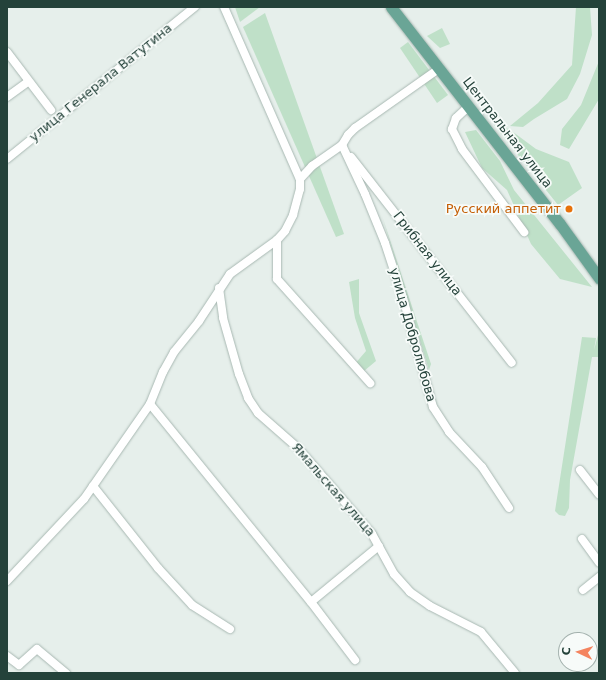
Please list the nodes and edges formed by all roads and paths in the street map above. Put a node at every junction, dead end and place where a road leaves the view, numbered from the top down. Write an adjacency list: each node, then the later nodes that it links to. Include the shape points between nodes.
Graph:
1 (195, 7): 11 (street, улица Генерала Ватутина)
2 (224, 7): 12 (street)
3 (391, 7): 5 (main road, Центральная улица)
4 (7, 52): 6 (street)
5 (440, 68): 8 (main road, Центральная улица); 10 (street, via 355,128)
6 (28, 82): 7 (street); 9 (street)
7 (7, 98)
8 (469, 106): 13 (street, via 456,118 452,129 462,149); 15 (main road, Центральная улица)
9 (50, 110)
10 (342, 145): 12 (street, via 312,166); 17 (street, Грибная улица); 23 (street, улица Добролюбова, via 385,243 433,407 449,432 482,467)
11 (7, 159)
12 (300, 179): 14 (street, via 293,215)
13 (524, 232)
14 (277, 240): 16 (street, via 240,265); 18 (street, via 277,279)
15 (599, 278)
16 (219, 288): 19 (street, via 199,321 174,352); 25 (street, Ямальская улица, via 223,318 248,398 258,413 299,449 372,534)
17 (512, 363)
18 (370, 383)
19 (150, 404): 21 (street); 30 (street)
20 (580, 470): 22 (street)
21 (93, 486): 28 (street, via 84,499); 31 (street, via 158,568 192,604)
22 (599, 494)
23 (509, 508)
24 (582, 539): 26 (street)
25 (379, 546): 30 (street); 35 (street, Ямальская улица, via 394,574 410,592 430,606 481,632)
26 (599, 562)
27 (599, 578): 29 (street)
28 (7, 581)
29 (582, 590)
30 (311, 602): 33 (street)
31 (230, 629)
32 (7, 656): 34 (street, via 18,665 37,649)
33 (355, 660)
34 (66, 673)
35 (515, 673)

